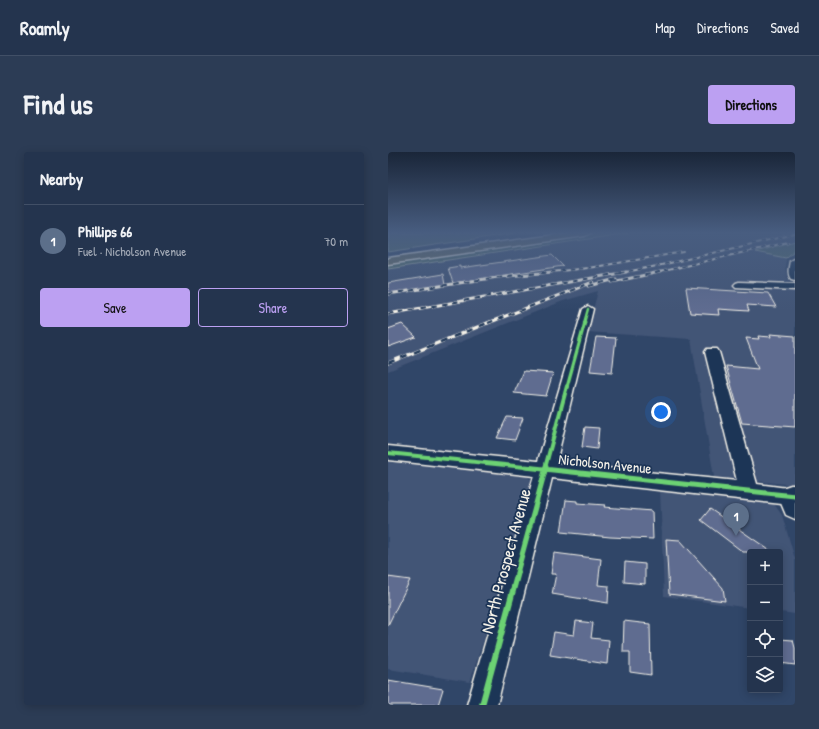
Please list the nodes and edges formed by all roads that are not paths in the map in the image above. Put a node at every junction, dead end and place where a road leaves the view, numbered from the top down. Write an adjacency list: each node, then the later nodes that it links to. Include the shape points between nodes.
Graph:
1 (403, 259): 2 (main road)
2 (388, 261)
3 (795, 261): 4 (street)
4 (795, 277)
5 (740, 285): 6 (street)
6 (795, 287)
7 (588, 309): 10 (street, North Prospect Avenue)
8 (712, 352): 11 (street)
9 (388, 453): 10 (street, Nicholson Avenue)
10 (544, 469): 11 (street, Nicholson Avenue); 13 (street, North Prospect Avenue)
11 (749, 491): 12 (street, Nicholson Avenue)
12 (794, 500)
13 (482, 705)

